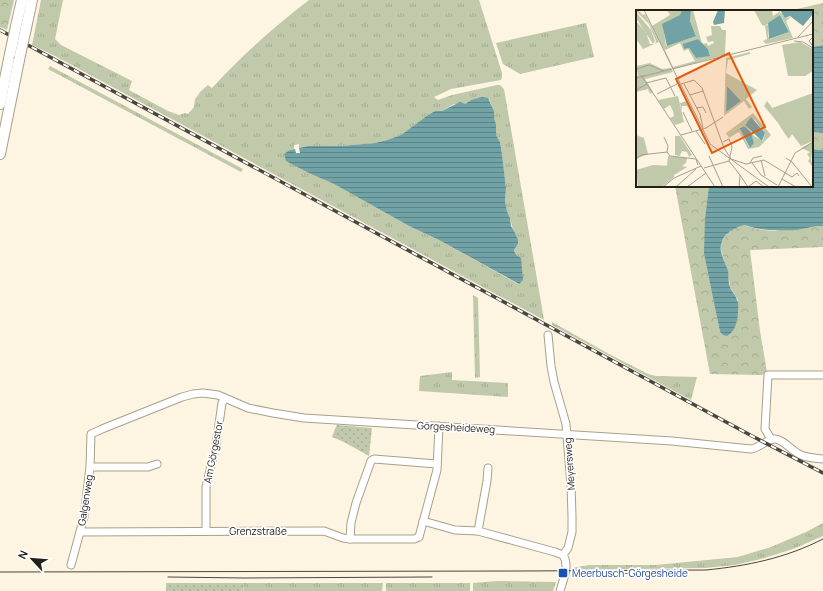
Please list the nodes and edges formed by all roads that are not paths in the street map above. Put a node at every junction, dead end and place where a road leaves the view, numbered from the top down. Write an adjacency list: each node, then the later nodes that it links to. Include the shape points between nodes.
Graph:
1 (22, 0): 3 (highway)
2 (32, 0): 3 (highway)
3 (21, 27): 4 (highway, bridge, via 10,54); 5 (highway, bridge, via 20,60)
4 (0, 104)
5 (0, 154)
6 (548, 335): 11 (street, Meyersweg, via 554,382)
7 (823, 375): 12 (street, via 768,375 765,429)
8 (224, 398): 9 (street, Görgesheideweg, via 248,408 304,418); 10 (street, Görgesheideweg, via 203,393 192,394); 19 (street, Am Görgestor, via 206,487)
9 (439, 426): 11 (street, Görgesheideweg); 15 (street)
10 (92, 434): 16 (street, Galgenweg)
11 (567, 434): 12 (street, Görgesheideweg, via 672,441 750,450); 23 (street, Meyersweg, via 572,527 570,542)
12 (771, 439): 13 (street, via 779,440 801,455)
13 (823, 459)
14 (157, 464): 16 (street, via 148,467)
15 (437, 464): 18 (street); 22 (street, via 374,459 371,461 356,503)
16 (90, 467): 21 (street, Galgenweg)
17 (488, 468): 20 (street)
18 (423, 522): 20 (street, via 454,530); 22 (street, Grenzstraße, via 419,537 414,539)
19 (206, 531): 21 (street, Grenzstraße); 22 (street, Grenzstraße, via 324,531)
20 (478, 531): 23 (street)
21 (80, 532): 24 (street, Galgenweg)
22 (350, 539)
23 (563, 555): 25 (street, Meyersweg, via 566,565)
24 (71, 565)
25 (560, 591)

